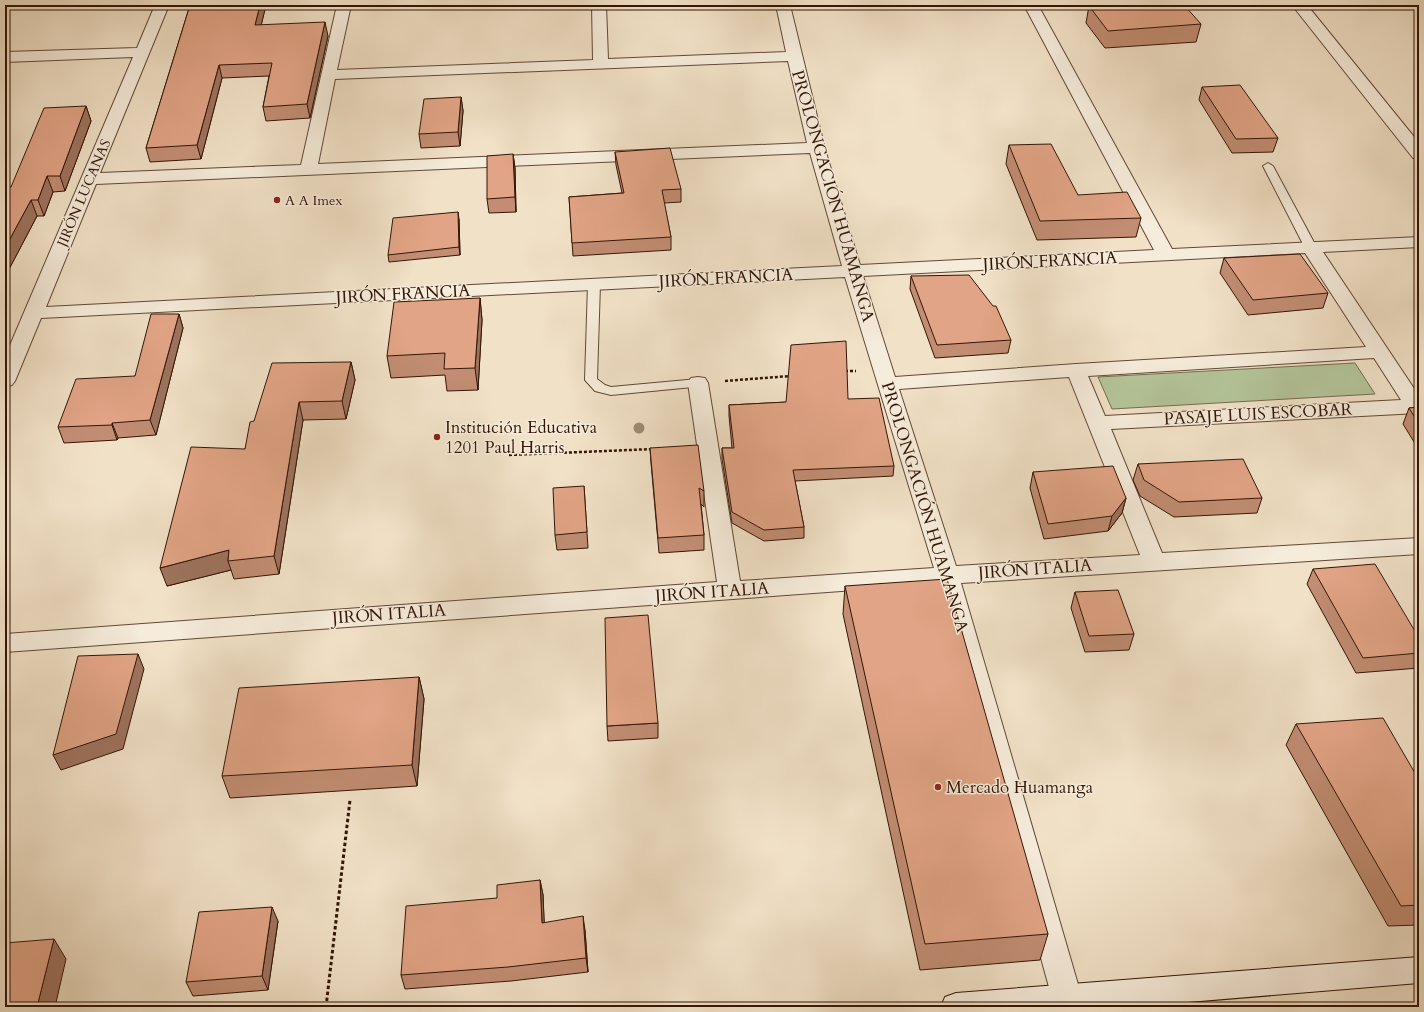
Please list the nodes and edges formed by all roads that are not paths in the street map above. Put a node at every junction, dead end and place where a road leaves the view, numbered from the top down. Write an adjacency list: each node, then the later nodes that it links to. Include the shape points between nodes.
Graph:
1 (162, 5): 7 (street, JIRÓN LUCANAS)
2 (344, 5): 11 (street)
3 (599, 5): 10 (street)
4 (784, 5): 8 (street, PROLONGACIÓN HUAMANGA)
5 (1031, 5): 19 (street)
6 (1299, 5): 13 (street)
7 (142, 52): 9 (street); 16 (street, JIRÓN LUCANAS)
8 (794, 56): 10 (street); 12 (street, PROLONGACIÓN HUAMANGA)
9 (5, 57)
10 (601, 63): 11 (street)
11 (328, 75): 15 (street)
12 (816, 148): 15 (street); 20 (street, PROLONGACIÓN HUAMANGA)
13 (1419, 154)
14 (1268, 166): 18 (lane)
15 (308, 170): 16 (street)
16 (89, 179): 22 (street, JIRÓN LUCANAS)
17 (1419, 242): 18 (street, JIRÓN FRANCIA)
18 (1311, 248): 19 (street, JIRÓN FRANCIA); 23 (street)
19 (1166, 255): 20 (street, JIRÓN FRANCIA)
20 (853, 271): 21 (street, JIRÓN FRANCIA); 25 (street, PROLONGACIÓN HUAMANGA)
21 (594, 284): 22 (street, JIRÓN FRANCIA); 27 (lane, via 591,380 600,388 611,391)
22 (33, 313): 26 (street, JIRÓN LUCANAS)
23 (1380, 352): 24 (street); 28 (street)
24 (1076, 370): 25 (street); 29 (street)
25 (885, 376): 32 (street, PROLONGACIÓN HUAMANGA)
26 (5, 381)
27 (698, 383): 33 (street)
28 (1417, 406): 29 (street, PASAJE LUIS ESCOBAR)
29 (1098, 423): 31 (street)
30 (1419, 546): 31 (street, JIRÓN ITALIA)
31 (1154, 561): 32 (street, JIRÓN ITALIA)
32 (947, 574): 33 (street, JIRÓN ITALIA); 36 (street, PROLONGACIÓN HUAMANGA)
33 (730, 590): 34 (street, JIRÓN ITALIA)
34 (5, 643)
35 (1419, 970): 36 (street)
36 (1065, 1003): 37 (street)
37 (956, 1007)

